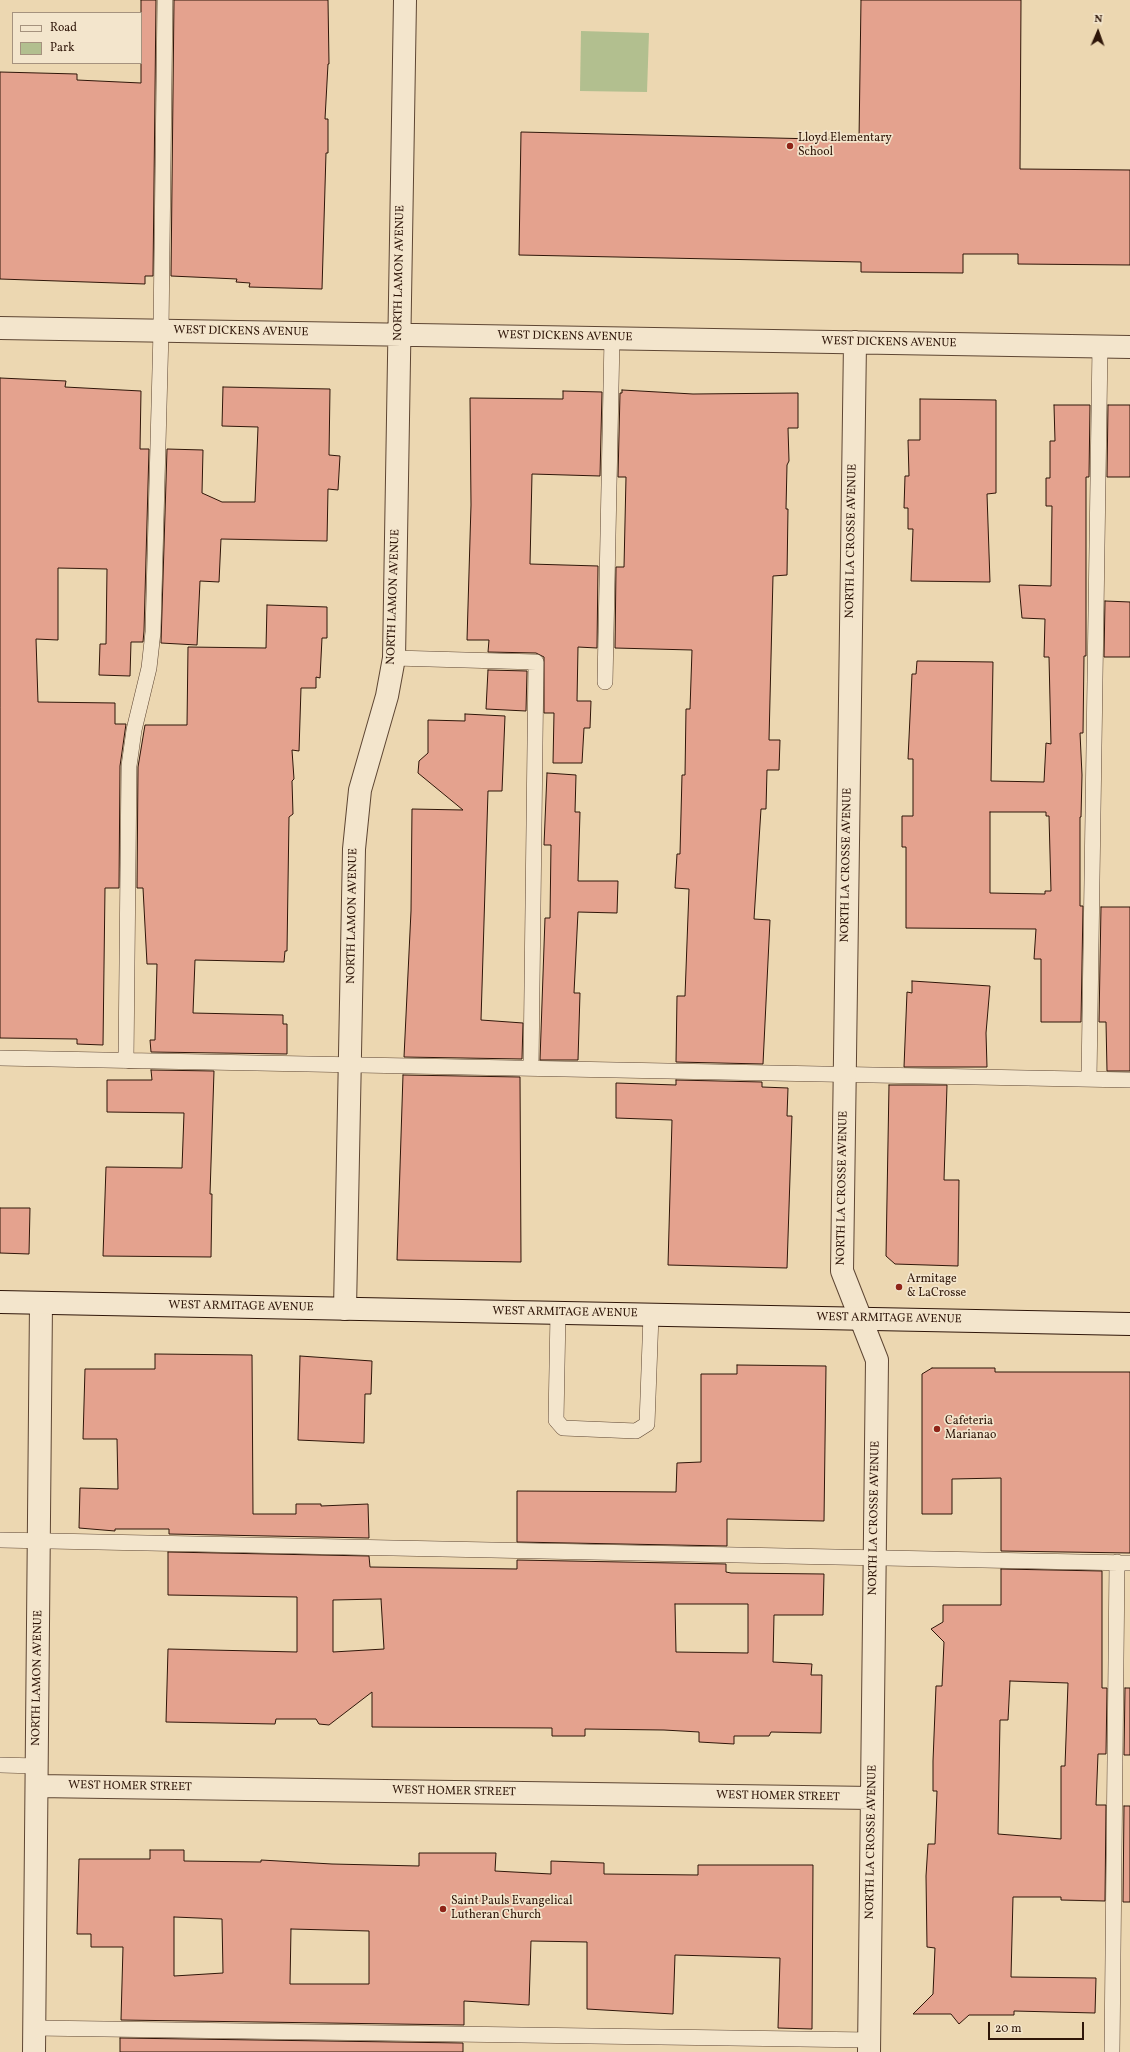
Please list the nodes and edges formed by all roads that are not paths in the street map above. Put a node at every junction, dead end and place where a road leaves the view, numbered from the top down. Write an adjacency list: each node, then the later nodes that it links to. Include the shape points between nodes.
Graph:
1 (166, 0): 4 (lane)
2 (405, 0): 5 (street, NORTH LAMON AVENUE)
3 (0, 328): 4 (street, WEST DICKENS AVENUE)
4 (161, 331): 5 (street, WEST DICKENS AVENUE); 13 (lane, via 153,632 149,668 134,730 129,766)
5 (399, 334): 6 (street, WEST DICKENS AVENUE); 10 (street, NORTH LAMON AVENUE)
6 (612, 338): 7 (street, WEST DICKENS AVENUE); 11 (lane)
7 (855, 342): 8 (street, WEST DICKENS AVENUE); 16 (street, NORTH LA CROSSE AVENUE)
8 (1100, 346): 9 (street, WEST DICKENS AVENUE); 17 (lane)
9 (1130, 347)
10 (394, 658): 14 (street, NORTH LAMON AVENUE, via 388,696 360,790 354,849); 15 (lane, via 536,662)
11 (606, 682)
12 (0, 1058): 13 (lane)
13 (126, 1061): 14 (lane)
14 (350, 1065): 15 (lane); 21 (street, NORTH LAMON AVENUE)
15 (531, 1068): 16 (lane)
16 (844, 1075): 17 (lane); 24 (street, NORTH LA CROSSE AVENUE, via 842,1271)
17 (1089, 1080): 18 (lane)
18 (1130, 1080)
19 (0, 1302): 20 (street, WEST ARMITAGE AVENUE)
20 (41, 1303): 21 (street, WEST ARMITAGE AVENUE); 27 (street, NORTH LAMON AVENUE)
21 (345, 1309): 22 (street, WEST ARMITAGE AVENUE)
22 (558, 1313): 23 (street, WEST ARMITAGE AVENUE); 23 (lane, via 556,1420 563,1428 636,1431 647,1424)
23 (651, 1315): 24 (street, WEST ARMITAGE AVENUE)
24 (861, 1319): 25 (street, WEST ARMITAGE AVENUE); 28 (street, NORTH LA CROSSE AVENUE, via 877,1360)
25 (1130, 1324)
26 (0, 1540): 27 (lane)
27 (39, 1542): 28 (lane); 31 (street, NORTH LAMON AVENUE)
28 (875, 1558): 29 (lane); 32 (street, NORTH LA CROSSE AVENUE)
29 (1123, 1562): 36 (lane)
30 (0, 1765): 31 (lane)
31 (37, 1776): 32 (street, WEST HOMER STREET); 33 (street, NORTH LAMON AVENUE)
32 (872, 1798): 34 (street, NORTH LA CROSSE AVENUE)
33 (35, 2028): 34 (lane); 35 (street, NORTH LAMON AVENUE)
34 (869, 2046)
35 (34, 2052)
36 (1112, 2052)

